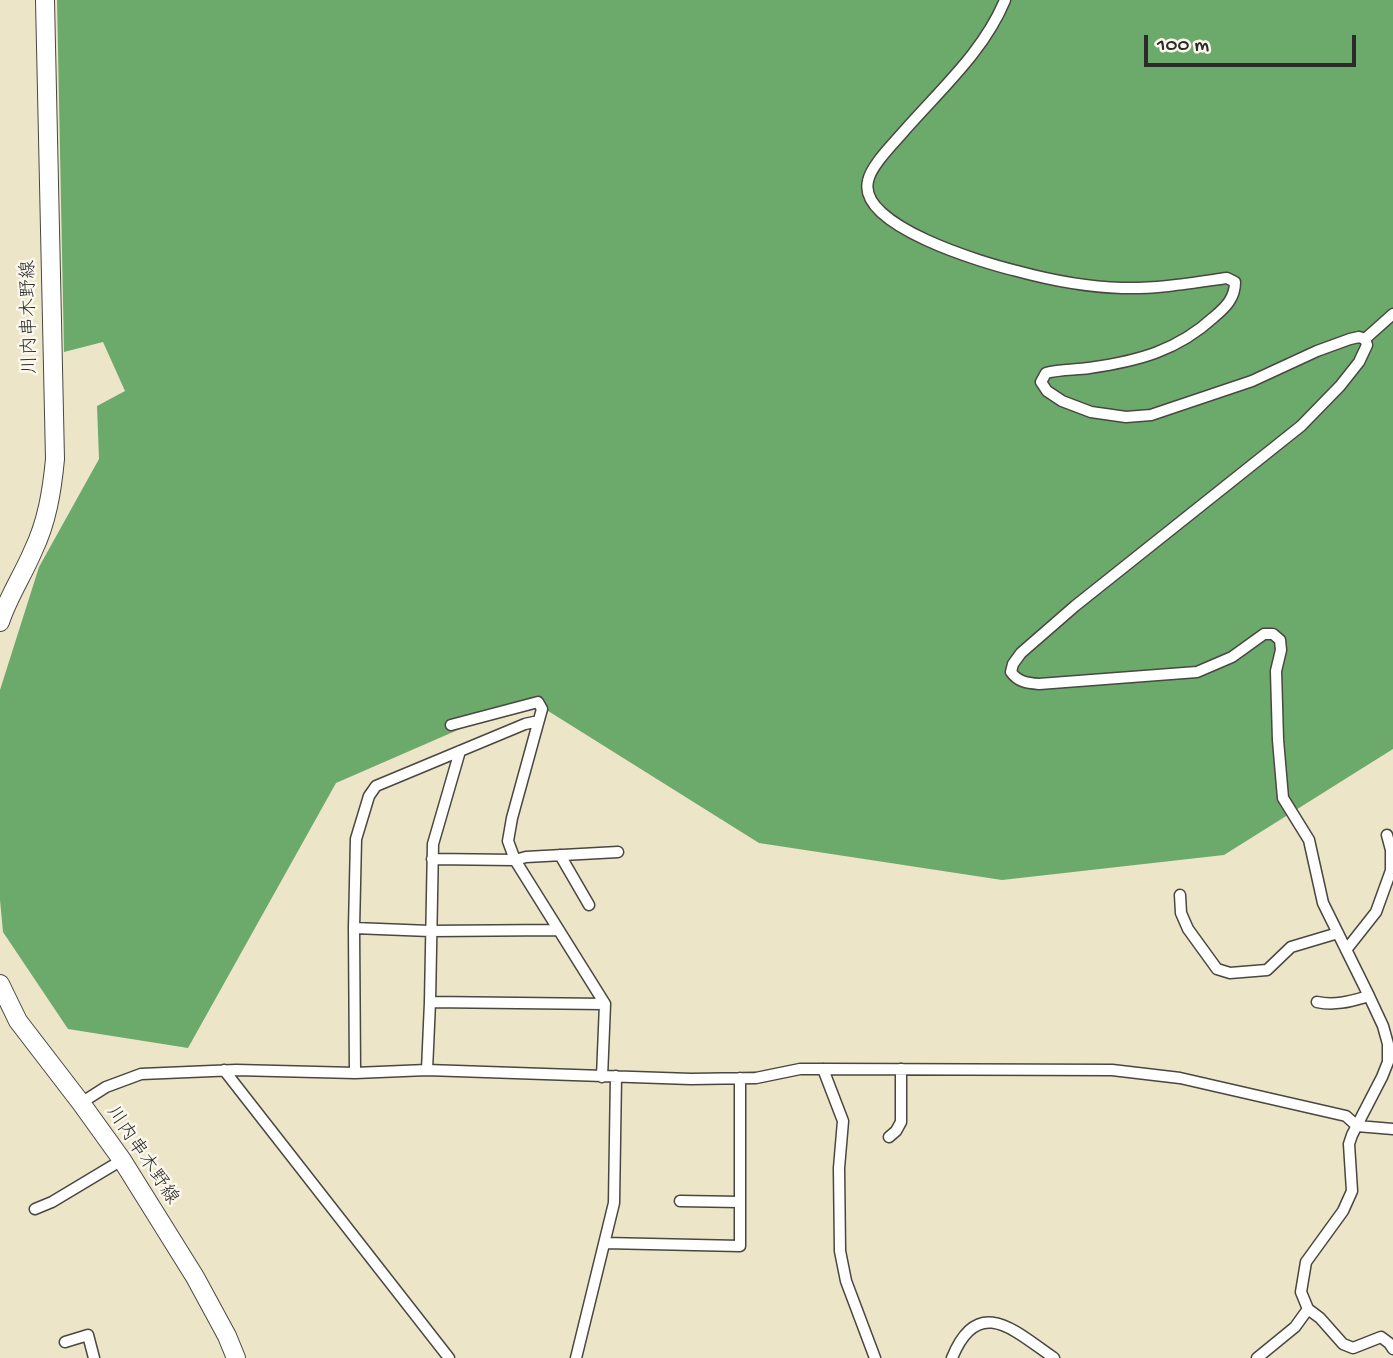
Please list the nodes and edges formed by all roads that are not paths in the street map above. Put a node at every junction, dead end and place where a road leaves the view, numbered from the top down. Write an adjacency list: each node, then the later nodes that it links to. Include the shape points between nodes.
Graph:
1 (45, 0): 5 (main road, 川内串木野線, via 53,483 34,549)
2 (1005, 0): 4 (street, via 972,55 869,176 871,200 881,214 961,255 1017,272 1119,288 1157,288 1227,278 1235,282 1228,305 1175,346 1125,363 1046,373 1041,382 1047,391 1091,412 1152,415 1252,381 1350,338)
3 (1393, 314): 4 (street)
4 (1364, 339): 20 (street, via 1367,345 1359,362 1301,426 1066,614 1021,653 1011,672 1027,683 1039,684 1197,672 1232,657 1264,634 1273,634 1281,649 1276,671 1283,799 1309,841 1323,903)
5 (0, 622)
6 (451, 725): 7 (street, via 538,702 542,709)
7 (537, 727): 8 (street, via 534,722 525,724); 13 (street, via 508,841)
8 (460, 751): 12 (street); 17 (street, via 376,786 369,796 356,839)
9 (1387, 835): 14 (street)
10 (618, 852): 11 (street)
11 (560, 855): 13 (street); 16 (street)
12 (432, 859): 13 (street); 19 (street)
13 (515, 860): 18 (street)
14 (1392, 867): 21 (street, via 1376,912)
15 (1180, 895): 20 (street, via 1188,929 1217,969 1230,973 1267,970 1291,947)
16 (589, 905)
17 (354, 928): 19 (street); 31 (street)
18 (557, 930): 19 (street); 26 (street)
19 (430, 931): 24 (street)
20 (1338, 933): 21 (street)
21 (1346, 950): 23 (street)
22 (0, 984): 35 (main road, 川内串木野線, via 18,1021)
23 (1369, 996): 25 (street, via 1344,1003); 36 (street, via 1383,1026 1388,1062)
24 (430, 1002): 26 (street); 30 (street)
25 (1317, 1002)
26 (605, 1004): 33 (street)
27 (823, 1069): 28 (street); 34 (street); 51 (street, via 843,1121 840,1251)
28 (901, 1069): 36 (street, via 1112,1070 1180,1078 1346,1116); 38 (street, via 901,1122)
29 (224, 1070): 31 (street); 35 (street, via 141,1074 106,1087); 49 (street)
30 (427, 1070): 31 (street); 33 (street)
31 (355, 1073)
32 (616, 1076): 33 (street); 34 (street); 43 (street, via 614,1203)
33 (602, 1077)
34 (740, 1078): 41 (street)
35 (81, 1104): 39 (main road, 川内串木野線)
36 (1357, 1126): 37 (street); 44 (street, via 1349,1144 1352,1191 1306,1262 1301,1292)
37 (1393, 1129)
38 (889, 1137)
39 (122, 1160): 42 (street); 48 (main road, 川内串木野線, via 195,1277)
40 (680, 1201): 41 (street)
41 (740, 1202): 43 (street, via 740,1246)
42 (35, 1209)
43 (605, 1243): 50 (street)
44 (1308, 1309): 46 (street, via 1343,1345 1353,1348 1381,1337); 54 (street, via 1295,1327)
45 (65, 1342): 47 (street, via 88,1335)
46 (1393, 1349)
47 (94, 1358)
48 (236, 1358)
49 (449, 1358)
50 (576, 1358)
51 (874, 1358)
52 (952, 1358): 53 (street, via 974,1326 992,1321 1009,1326)
53 (1054, 1358)
54 (1257, 1358)

